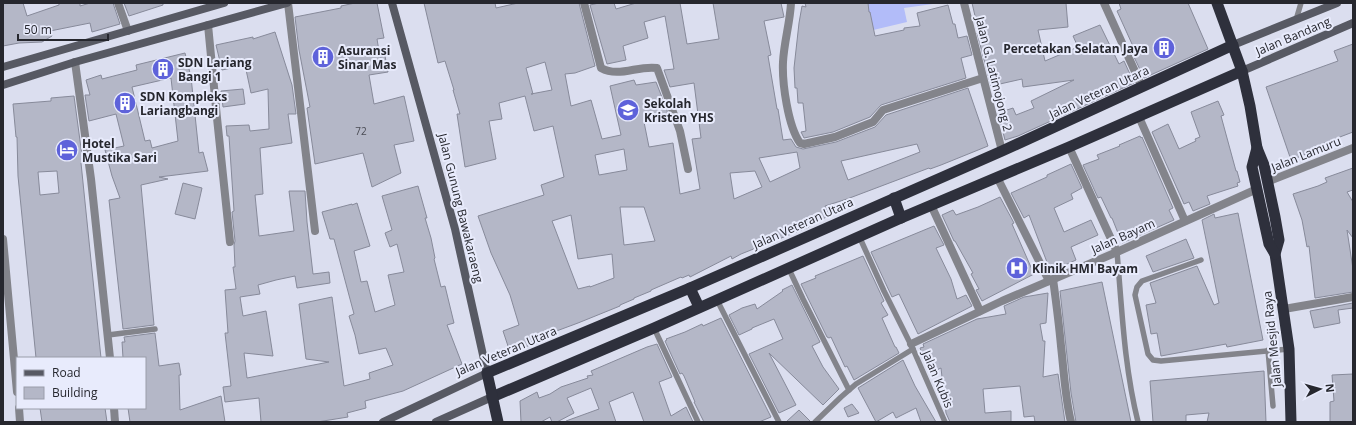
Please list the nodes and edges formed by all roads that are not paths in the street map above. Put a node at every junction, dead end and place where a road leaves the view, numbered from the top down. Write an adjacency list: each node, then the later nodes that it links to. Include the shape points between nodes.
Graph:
1 (118, 3): 15 (street)
2 (224, 3): 15 (main road)
3 (288, 3): 14 (main road); 36 (street)
4 (392, 3): 58 (main road, Jalan Gunung Bawakaraeng, via 455,229)
5 (584, 3): 28 (street, via 601,68 612,72 657,68 680,132)
6 (791, 3): 20 (street, via 783,63 784,79 788,111 795,136 800,143 835,137 873,122 883,110)
7 (964, 3): 20 (street, Jalan G. Latimojong 2)
8 (1104, 3): 22 (street)
9 (1217, 3): 16 (highway, Jalan Mesjid Raya)
10 (1301, 3): 12 (lane)
11 (1337, 3): 12 (main road, Jalan Bandang)
12 (1296, 20): 16 (main road, Jalan Bandang)
13 (1353, 23): 19 (main road, Jalan Bandang)
14 (208, 25): 17 (main road); 39 (street)
15 (128, 31): 18 (main road)
16 (1233, 45): 19 (highway, Jalan Mesjid Raya); 22 (highway, Jalan Veteran Utara)
17 (75, 62): 21 (main road); 53 (street)
18 (3, 67)
19 (1242, 71): 23 (highway); 25 (highway, Jalan Mesjid Raya)
20 (983, 78): 27 (street, Jalan G. Latimojong 2)
21 (3, 85)
22 (1142, 87): 27 (highway, Jalan Veteran Utara)
23 (1139, 117): 24 (highway); 35 (street)
24 (1069, 147): 29 (highway); 40 (street)
25 (1257, 148): 30 (highway, Jalan Mesjid Raya); 31 (highway, Jalan Mesjid Raya, via 1252,166)
26 (1353, 148): 30 (street, Jalan Lamuru)
27 (1002, 151): 32 (highway, Jalan Veteran Utara)
28 (688, 169)
29 (997, 177): 33 (highway); 44 (street)
30 (1267, 182): 41 (highway, Jalan Mesjid Raya, via 1279,240)
31 (1257, 189): 35 (street, Jalan Bayam); 41 (highway, Jalan Mesjid Raya, via 1269,244)
32 (894, 198): 34 (highway); 45 (highway, Jalan Veteran Utara)
33 (931, 205): 34 (highway); 50 (street)
34 (901, 218): 37 (highway)
35 (1185, 221): 40 (street, Jalan Bayam)
36 (314, 231)
37 (859, 236): 43 (highway); 54 (lane, Jalan Kubis)
38 (3, 239): 59 (street)
39 (230, 242)
40 (1117, 252): 44 (street, Jalan Bayam); 75 (lane, via 1127,369)
41 (1275, 254): 49 (highway, Jalan Mesjid Raya)
42 (1202, 260): 56 (lane, via 1142,281 1137,287 1135,294 1148,354 1153,360 1161,361)
43 (788, 267): 47 (highway); 60 (lane)
44 (1051, 280): 50 (street, Jalan Bayam); 74 (street, via 1061,340 1067,408)
45 (690, 288): 48 (highway); 58 (highway, Jalan Veteran Utara)
46 (1353, 297): 49 (street)
47 (716, 299): 48 (highway); 71 (lane)
48 (699, 307): 52 (highway)
49 (1284, 309): 55 (highway, Jalan Mesjid Raya)
50 (980, 311): 54 (street, Jalan Bayam)
51 (155, 328): 53 (lane)
52 (654, 328): 61 (highway); 70 (lane)
53 (108, 335): 57 (street)
54 (912, 347): 60 (lane, Jalan Bayam); 73 (lane, Jalan Kubis)
55 (1288, 349): 56 (lane); 76 (highway, Jalan Mesjid Raya)
56 (1268, 350): 62 (lane)
57 (110, 357)
58 (487, 373): 61 (highway, Jalan Gunung Bawakaraeng); 67 (main road, Jalan Veteran Utara)
59 (16, 381)
60 (849, 390): 72 (lane, Jalan Bayam)
61 (492, 397): 68 (main road); 69 (highway, Jalan Gunung Bawakaraeng)
62 (1274, 406)
63 (18, 409): 65 (street)
64 (114, 409): 66 (street)
65 (20, 422)
66 (115, 422)
67 (383, 422)
68 (436, 422)
69 (498, 422)
70 (698, 422)
71 (779, 422)
72 (815, 422)
73 (945, 422)
74 (1071, 422)
75 (1138, 422)
76 (1291, 422)

